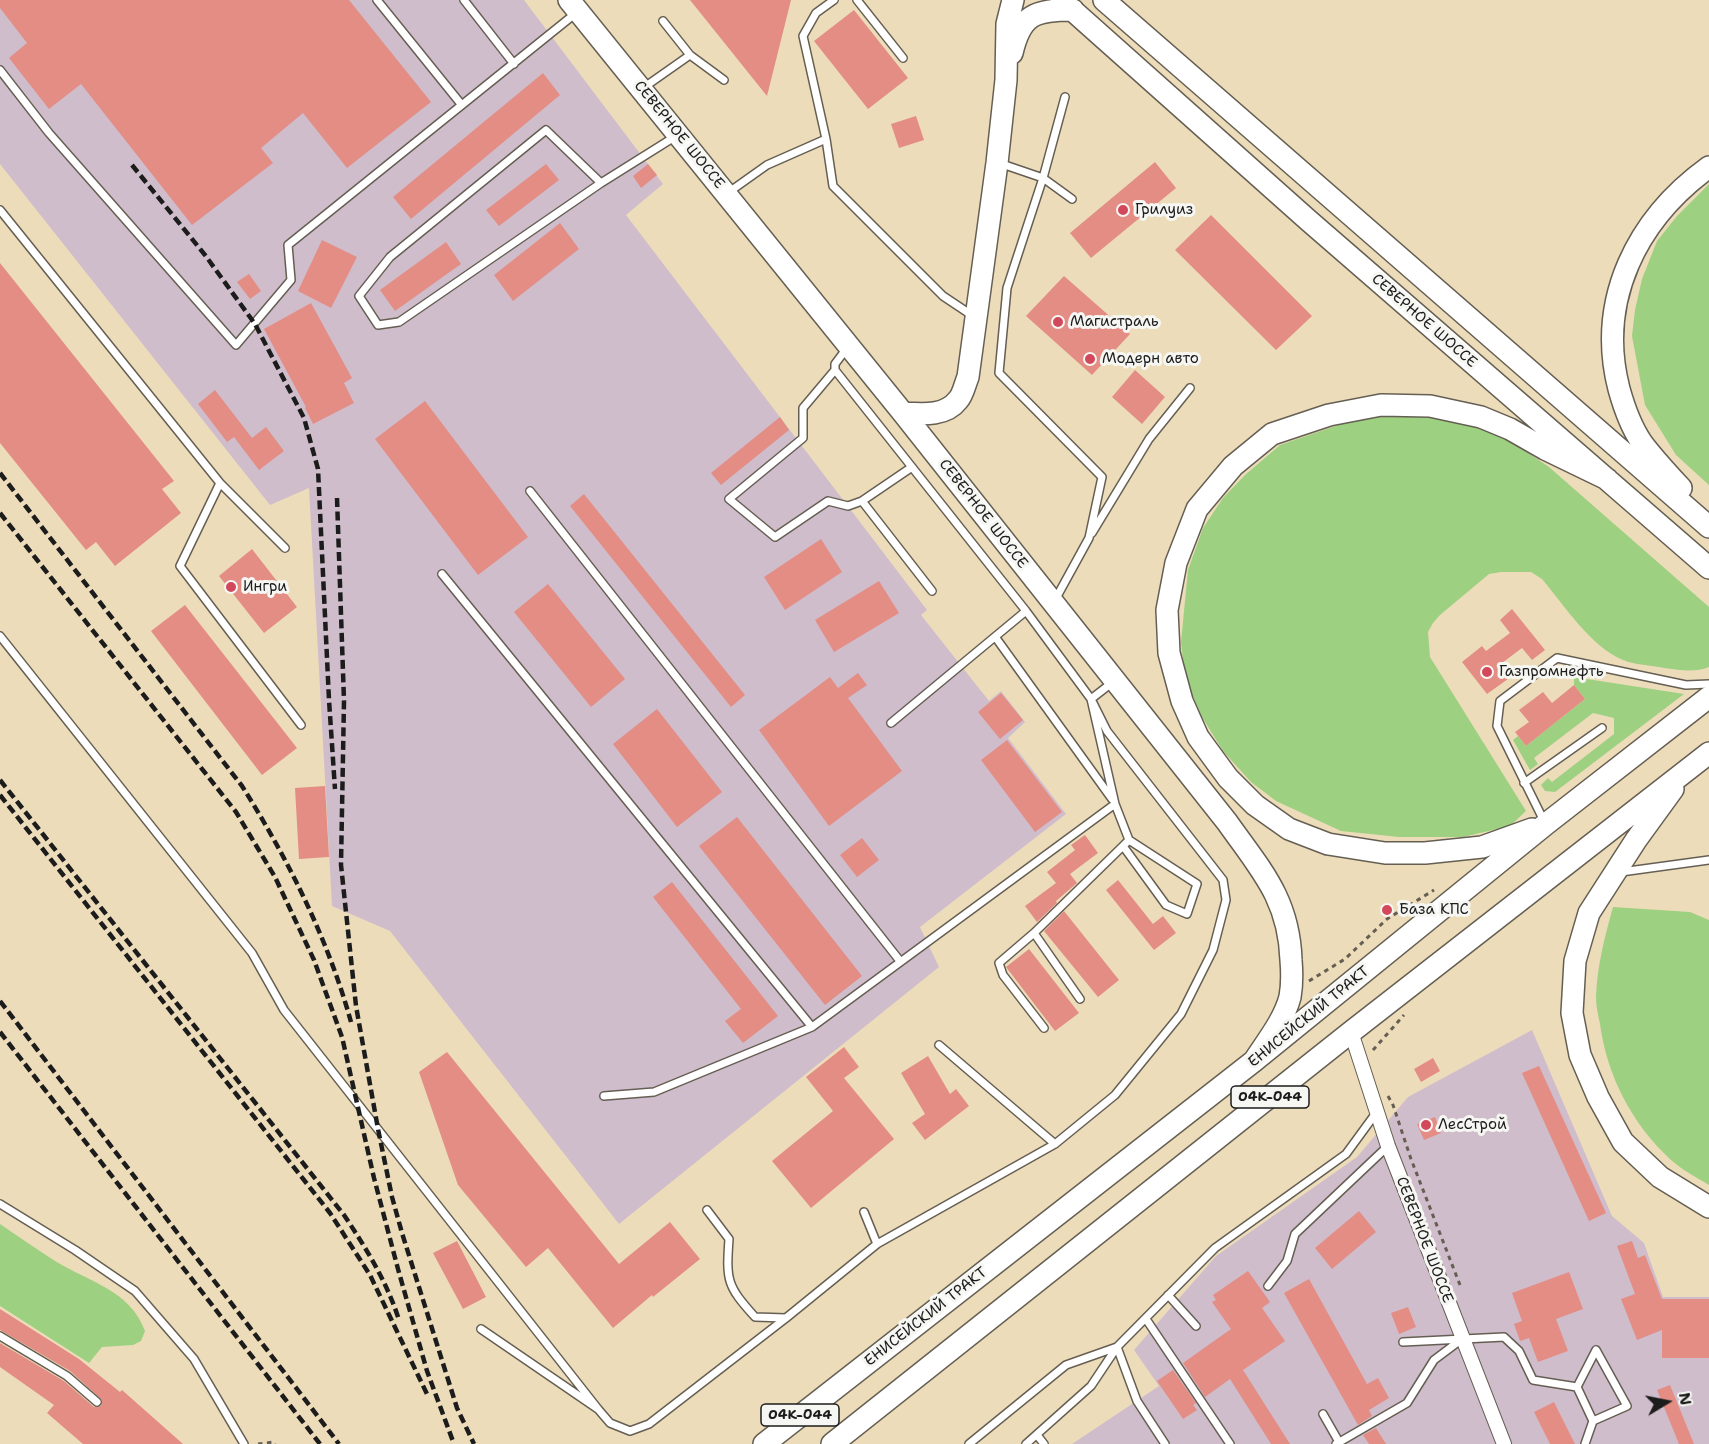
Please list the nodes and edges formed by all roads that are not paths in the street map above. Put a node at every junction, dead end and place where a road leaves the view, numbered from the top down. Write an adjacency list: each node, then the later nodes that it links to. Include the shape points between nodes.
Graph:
1 (377, 0): 18 (lane)
2 (464, 0): 12 (lane)
3 (834, 0): 20 (lane, via 816,13 803,36)
4 (857, 0): 11 (lane)
5 (1013, 0): 15 (main road, via 1007,24)
6 (1104, 0): 39 (main road)
7 (1067, 5): 15 (main road, via 1038,13 1024,23 1017,34); 34 (main road, СЕВЕРНОЕ ШОССЕ)
8 (574, 6): 12 (lane); 16 (main road, СЕВЕРНОЕ ШОССЕ)
9 (663, 21): 10 (lane)
10 (690, 55): 14 (lane); 16 (lane)
11 (903, 58)
12 (514, 63): 18 (lane)
13 (0, 70): 18 (lane, via 49,133 236,345 291,280 288,245)
14 (724, 80)
15 (1006, 80): 21 (main road)
16 (642, 88): 19 (main road, СЕВЕРНОЕ ШОССЕ)
17 (1065, 97): 23 (lane)
18 (462, 104)
19 (678, 135): 24 (lane); 25 (main road, СЕВЕРНОЕ ШОССЕ)
20 (826, 139): 25 (lane, via 767,165); 28 (lane, via 833,186 943,296)
21 (997, 163): 23 (lane); 28 (main road)
22 (1709, 167): 38 (main road, via 1684,185 1654,219 1634,250 1619,289 1611,340 1625,409 1642,442)
23 (1043, 177): 26 (lane); 40 (lane, via 1007,288 999,372 1102,477)
24 (601, 183): 24 (lane, via 399,322 378,325 359,296 390,256 546,130)
25 (726, 194): 29 (main road, СЕВЕРНОЕ ШОССЕ)
26 (1072, 199)
27 (0, 210): 35 (lane)
28 (975, 317): 32 (main road, via 968,378 958,400 930,415)
29 (849, 346): 30 (lane, via 835,364); 32 (main road, СЕВЕРНОЕ ШОССЕ)
30 (835, 370): 33 (lane); 37 (lane, via 802,408 803,438 729,499 775,537 828,501 848,506)
31 (1190, 388): 40 (lane, via 1149,439)
32 (903, 413): 45 (main road, СЕВЕРНОЕ ШОССЕ)
33 (912, 467): 37 (lane); 46 (lane)
34 (1608, 479): 42 (main road, СЕВЕРНОЕ ШОССЕ); 60 (main road, via 1481,417 1430,406 1381,405 1329,415 1272,434 1233,466 1197,509 1176,563 1167,610 1169,653 1182,701 1198,737 1228,778 1255,805 1289,829 1328,844 1385,853 1425,853 1482,848)
35 (220, 483): 41 (lane); 54 (lane, via 180,566)
36 (530, 491): 65 (lane)
37 (862, 501): 44 (lane)
38 (1709, 520)
39 (1709, 527)
40 (1089, 538): 45 (lane)
41 (285, 548)
42 (1709, 567)
43 (442, 574): 67 (lane)
44 (932, 591)
45 (1053, 603): 49 (main road, СЕВЕРНОЕ ШОССЕ)
46 (1026, 611): 48 (lane); 52 (lane)
47 (0, 636): 93 (lane, via 252,953 284,1010)
48 (996, 638): 53 (lane); 59 (lane)
49 (1115, 681): 52 (lane); 71 (main road, СЕВЕРНОЕ ШОССЕ, via 1227,822 1272,886 1286,916 1290,936 1290,997)
50 (1709, 684): 58 (lane, via 1686,685 1557,658 1500,701 1497,726)
51 (1709, 697): 60 (main road, ЕНИСЕЙСКИЙ ТРАКТ / 04К-044)
52 (1091, 699): 59 (lane); 74 (lane, via 1107,731 1223,880 1226,900 1213,950 1181,1014 1115,1095)
53 (891, 723)
54 (301, 725)
55 (1602, 728): 58 (lane)
56 (1709, 753): 57 (main road, 04К-044)
57 (1688, 769): 63 (main road); 69 (main road, 04К-044)
58 (1524, 783): 60 (lane)
59 (1115, 804): 61 (lane); 65 (lane)
60 (1546, 824): 71 (main road, ЕНИСЕЙСКИЙ ТРАКТ / 04К-044)
61 (1126, 843): 61 (lane, via 1166,905 1186,914 1197,884); 64 (lane)
62 (1709, 860): 63 (lane)
63 (1615, 873): 77 (main road, via 1589,913 1575,962 1572,1013 1580,1055 1623,1142 1660,1178)
64 (1034, 933): 66 (lane); 68 (lane, via 999,963 1003,975)
65 (900, 962): 67 (lane)
66 (1080, 999)
67 (812, 1027): 72 (lane, via 654,1092)
68 (1044, 1028)
69 (1351, 1032): 73 (street, СЕВЕРНОЕ ШОССЕ); 100 (main road, 04К-044)
70 (939, 1045): 74 (lane)
71 (1254, 1061): 99 (main road, ЕНИСЕЙСКИЙ ТРАКТ / 04К-044)
72 (604, 1096)
73 (1376, 1113): 75 (street, СЕВЕРНОЕ ШОССЕ); 82 (lane, via 1346,1154 1215,1248)
74 (1055, 1144): 80 (lane)
75 (1388, 1146): 81 (lane, via 1295,1234 1287,1261); 88 (street, СЕВЕРНОЕ ШОССЕ)
76 (0, 1204): 98 (lane, via 135,1291 194,1359)
77 (1709, 1207)
78 (707, 1210): 83 (lane, via 729,1239 726,1271 735,1294 755,1317)
79 (864, 1212): 80 (lane)
80 (877, 1244): 83 (lane)
81 (1268, 1286)
82 (1168, 1294): 84 (lane); 85 (lane)
83 (786, 1318): 93 (lane, via 649,1424 630,1431 610,1423)
84 (1146, 1319): 90 (lane); 105 (lane)
85 (1196, 1326)
86 (480, 1329): 93 (lane)
87 (0, 1335): 92 (lane, via 67,1376)
88 (1462, 1340): 89 (lane); 91 (lane, via 1504,1337 1519,1351 1533,1380); 97 (lane, via 1434,1360 1407,1404); 106 (street, СЕВЕРНОЕ ШОССЕ)
89 (1403, 1342)
90 (1117, 1347): 96 (lane, via 1090,1386); 101 (lane, via 1066,1365); 104 (lane, via 1137,1401)
91 (1577, 1387): 95 (lane); 95 (lane, via 1596,1350 1627,1406)
92 (97, 1402)
93 (598, 1409)
94 (1323, 1414): 97 (lane)
95 (1593, 1421): 107 (lane)
96 (1038, 1435): 102 (lane); 103 (lane)
97 (1338, 1443)
98 (244, 1444)
99 (764, 1444)
100 (832, 1444)
101 (969, 1444)
102 (1026, 1444)
103 (1044, 1444)
104 (1165, 1444)
105 (1230, 1444)
106 (1503, 1444)
107 (1586, 1444)

